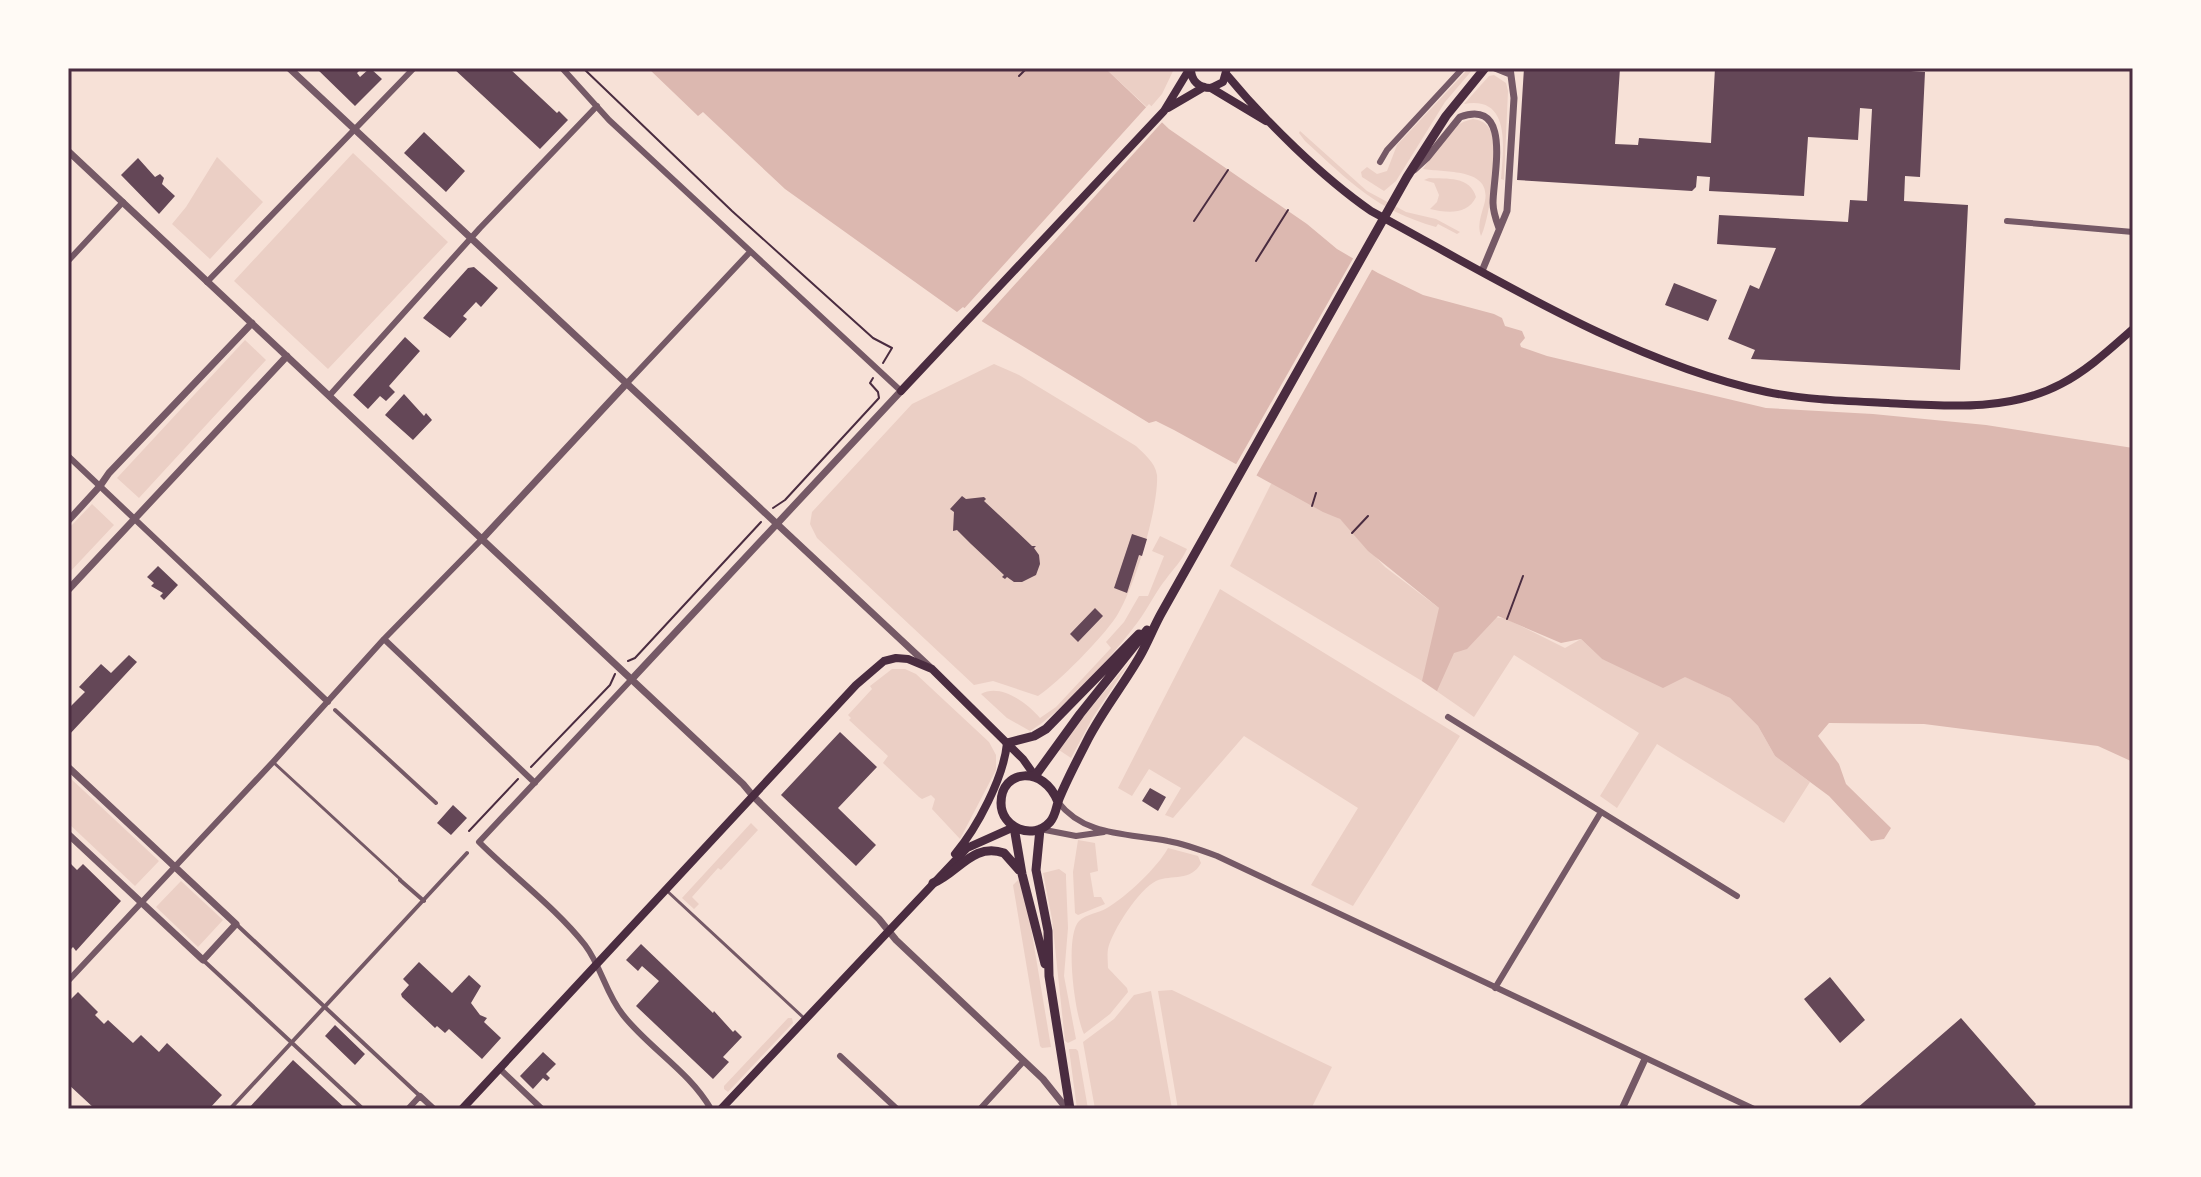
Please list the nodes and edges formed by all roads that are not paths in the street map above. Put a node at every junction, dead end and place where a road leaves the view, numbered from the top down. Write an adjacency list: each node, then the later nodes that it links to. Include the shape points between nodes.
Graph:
1 (289, 68): 14 (street)
2 (414, 68): 14 (street)
3 (562, 68): 11 (street)
4 (1190, 68): 10 (main road, via 1193,79); 12 (main road)
5 (1463, 68): 16 (street)
6 (1485, 68): 7 (street); 17 (main road)
7 (1494, 68): 9 (street)
8 (1228, 70): 10 (main road, via 1220,85); 13 (main road)
9 (1510, 71): 20 (street, via 1514,98 1507,211)
10 (1207, 88): 12 (main road); 13 (main road)
11 (597, 106): 22 (street); 23 (street)
12 (1164, 111): 31 (main road)
13 (1270, 123): 25 (main road, via 1350,197)
14 (355, 130): 22 (street); 26 (street)
15 (68, 151): 18 (street)
16 (1380, 162)
17 (1405, 180): 20 (street, via 1460,117 1488,118 1496,132 1493,207); 40 (main road)
18 (123, 202): 24 (street); 26 (street)
19 (2007, 221): 21 (street)
20 (1499, 228): 25 (street)
21 (2133, 232)
22 (472, 240): 30 (street); 32 (street)
23 (750, 252): 30 (street); 31 (street)
24 (68, 261)
25 (1482, 271): 28 (main road, via 1663,358 1734,383 1815,399 1982,405 2026,398 2083,371)
26 (207, 282): 27 (street)
27 (252, 323): 29 (street); 34 (street)
28 (2133, 329)
29 (287, 356): 32 (street); 35 (street)
30 (627, 383): 37 (street); 38 (street)
31 (901, 391): 37 (street)
32 (329, 396): 38 (street)
33 (68, 456): 34 (street)
34 (100, 486): 35 (street); 36 (street)
35 (135, 519): 39 (street); 44 (street)
36 (68, 521)
37 (777, 524): 42 (street); 43 (street)
38 (482, 539): 41 (street); 43 (street)
39 (68, 590)
40 (1162, 612): 47 (main road, via 1046,729); 50 (main road); 53 (main road)
41 (384, 639): 44 (street); 51 (street)
42 (932, 669): 47 (main road); 52 (main road, via 908,659 884,661)
43 (631, 680): 51 (street); 52 (street)
44 (328, 702): 48 (street)
45 (335, 710): 54 (street)
46 (1448, 717): 55 (street)
47 (1007, 743): 50 (main road); 64 (main road, via 1000,772 969,836)
48 (273, 762): 61 (street); 63 (lane)
49 (68, 767): 61 (street)
50 (1035, 776): 53 (main road, via 1050,785); 56 (main road, via 1018,778 1003,794 1003,815)
51 (535, 783): 72 (street, via 479,842 579,938)
52 (753, 796): 65 (main road); 70 (street)
53 (1058, 802): 57 (main road, via 1054,816); 58 (street, via 1068,816)
54 (436, 803)
55 (1601, 812): 66 (street); 75 (street)
56 (1014, 827): 57 (main road); 62 (main road); 64 (main road, via 967,848)
57 (1040, 829): 58 (street, via 1076,836); 73 (main road, via 1036,870 1048,931)
58 (1105, 832): 75 (street, via 1167,840 1217,856)
59 (68, 834): 68 (street)
60 (467, 853): 67 (street)
61 (174, 867): 68 (street); 69 (street)
62 (1022, 874): 64 (main road, via 1004,853 982,851); 73 (main road)
63 (400, 880): 67 (street)
64 (933, 883): 70 (main road)
65 (666, 890): 72 (main road); 77 (lane)
66 (1737, 896)
67 (424, 901): 76 (street)
68 (141, 902): 71 (street); 74 (street)
69 (236, 924): 71 (street); 76 (street)
70 (888, 931): 77 (main road); 81 (street)
71 (203, 960): 78 (street)
72 (597, 964): 82 (main road); 90 (street, via 622,1014 686,1076)
73 (1049, 976): 94 (main road)
74 (68, 981)
75 (1495, 988): 80 (street)
76 (325, 1007): 78 (street); 83 (street)
77 (806, 1020): 91 (main road)
78 (292, 1043): 84 (street); 85 (street)
79 (840, 1056): 92 (street)
80 (1645, 1059): 95 (street); 96 (street)
81 (1023, 1062): 93 (street); 94 (street)
82 (500, 1069): 88 (main road); 89 (street)
83 (420, 1096): 86 (street); 87 (street)
84 (230, 1109)
85 (363, 1109)
86 (408, 1109)
87 (434, 1109)
88 (462, 1109)
89 (542, 1109)
90 (711, 1109)
91 (721, 1109)
92 (897, 1109)
93 (980, 1109)
94 (1068, 1109)
95 (1622, 1109)
96 (1754, 1109)

